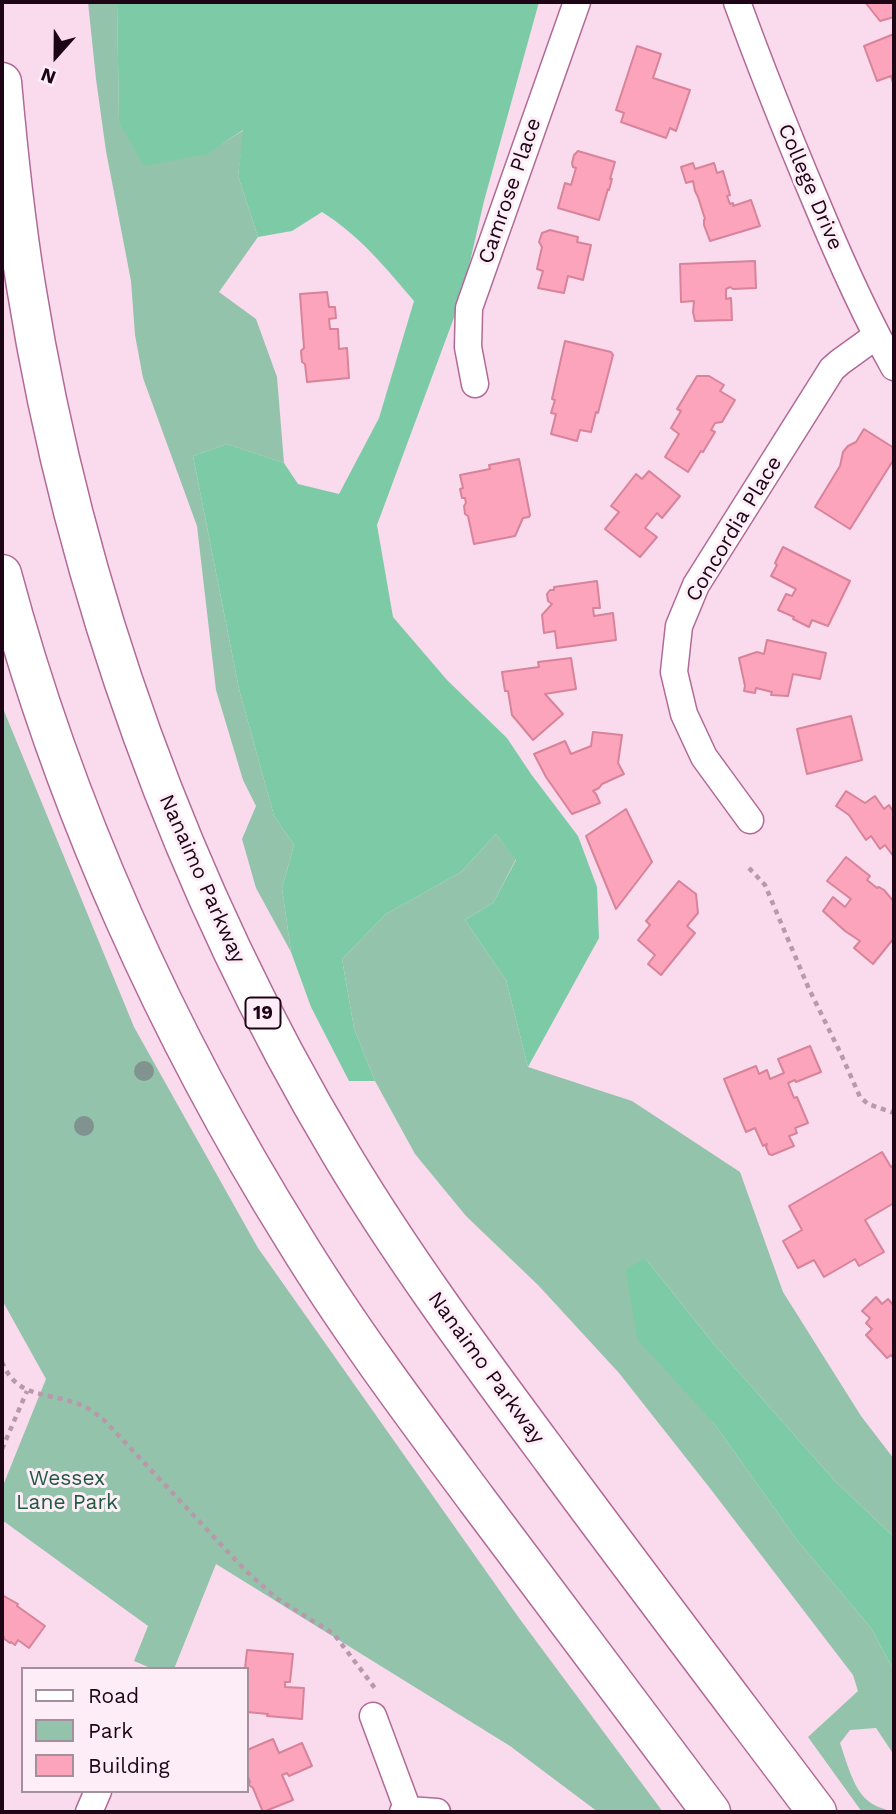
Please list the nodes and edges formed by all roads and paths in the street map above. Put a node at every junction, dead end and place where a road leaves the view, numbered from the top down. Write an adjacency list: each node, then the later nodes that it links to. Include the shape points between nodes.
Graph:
1 (577, 2): 6 (street, Camrose Place, via 470,308 468,347)
2 (737, 2): 4 (street, College Drive, via 801,167)
3 (2, 82): 20 (highway, Nanaimo Parkway / 19, via 25,285 66,487 118,667 217,919 311,1101 398,1245)
4 (876, 336): 5 (street, College Drive); 8 (street, Concordia Place, via 832,369 696,585 679,626 674,672 684,714 705,757)
5 (894, 367)
6 (475, 384)
7 (2, 574): 19 (highway, via 50,728 107,876 176,1027 263,1188 384,1372)
8 (750, 820)
9 (749, 868): 10 (path, via 765,885 859,1097)
10 (894, 1113)
11 (2, 1362): 12 (path)
12 (27, 1391): 13 (path); 14 (path, via 73,1402 104,1420 245,1570 276,1598 334,1634)
13 (2, 1449)
14 (378, 1707): 16 (street)
15 (97, 1793): 17 (street)
16 (405, 1811): 18 (street)
17 (89, 1812)
18 (437, 1812)
19 (711, 1812)
20 (817, 1812)

